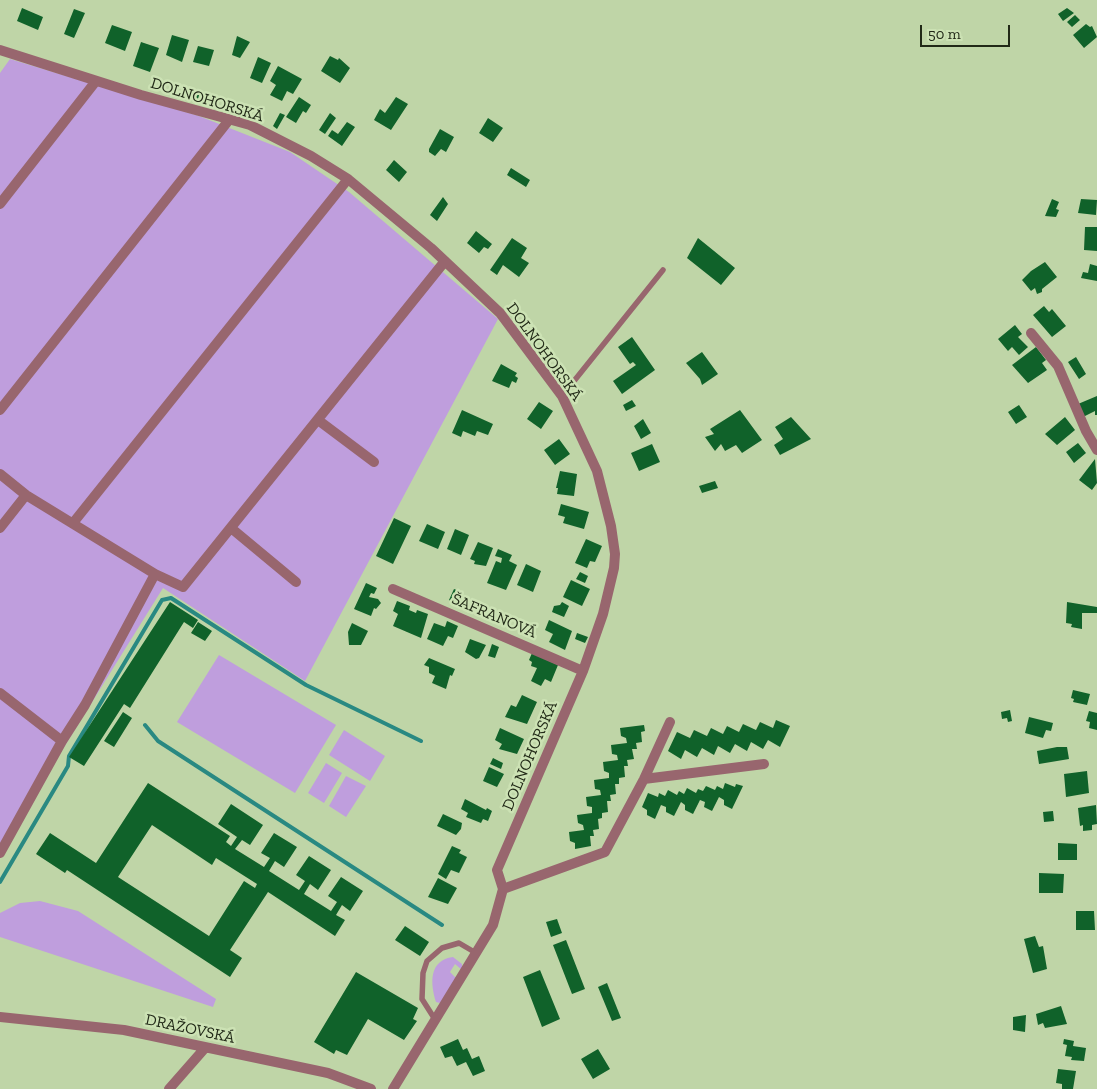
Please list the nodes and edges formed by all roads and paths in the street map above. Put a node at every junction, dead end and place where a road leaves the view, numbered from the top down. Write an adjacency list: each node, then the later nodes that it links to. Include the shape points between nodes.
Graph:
1 (0, 50): 2 (street, DOLNOHORSKÁ)
2 (96, 81): 3 (street, DOLNOHORSKÁ); 5 (street)
3 (229, 120): 4 (street, DOLNOHORSKÁ, via 250,125); 10 (street)
4 (348, 179): 6 (street, DOLNOHORSKÁ); 16 (street)
5 (0, 204)
6 (445, 261): 9 (street, DOLNOHORSKÁ, via 500,313); 11 (street)
7 (663, 270): 9 (lane)
8 (1031, 333): 12 (street, via 1058,366)
9 (562, 396): 22 (street, DOLNOHORSKÁ, via 597,471 615,554 603,614)
10 (0, 410)
11 (318, 420): 13 (street); 18 (street)
12 (1097, 450)
13 (374, 462)
14 (0, 474): 15 (street)
15 (26, 495): 16 (street); 17 (street)
16 (73, 523): 19 (street)
17 (0, 528)
18 (231, 528): 19 (street, via 183,587); 20 (street)
19 (154, 574): 25 (street)
20 (296, 582)
21 (393, 589): 22 (street, ŠAFRANOVÁ)
22 (583, 671): 29 (street, DOLNOHORSKÁ, via 497,870)
23 (0, 692): 25 (street)
24 (670, 722): 27 (street)
25 (62, 741): 28 (street)
26 (764, 764): 27 (street)
27 (644, 778): 29 (street, via 605,852)
28 (0, 852)
29 (503, 889): 30 (street, DOLNOHORSKÁ, via 493,925)
30 (476, 954): 32 (street, DOLNOHORSKÁ); 32 (lane, via 459,943 442,948 427,961 422,999)
31 (0, 1017): 33 (street, DRAŽOVSKÁ, via 124,1030)
32 (436, 1021): 36 (street, DOLNOHORSKÁ)
33 (205, 1048): 34 (street); 35 (street, DRAŽOVSKÁ, via 328,1073)
34 (170, 1089)
35 (371, 1089)
36 (393, 1089)

